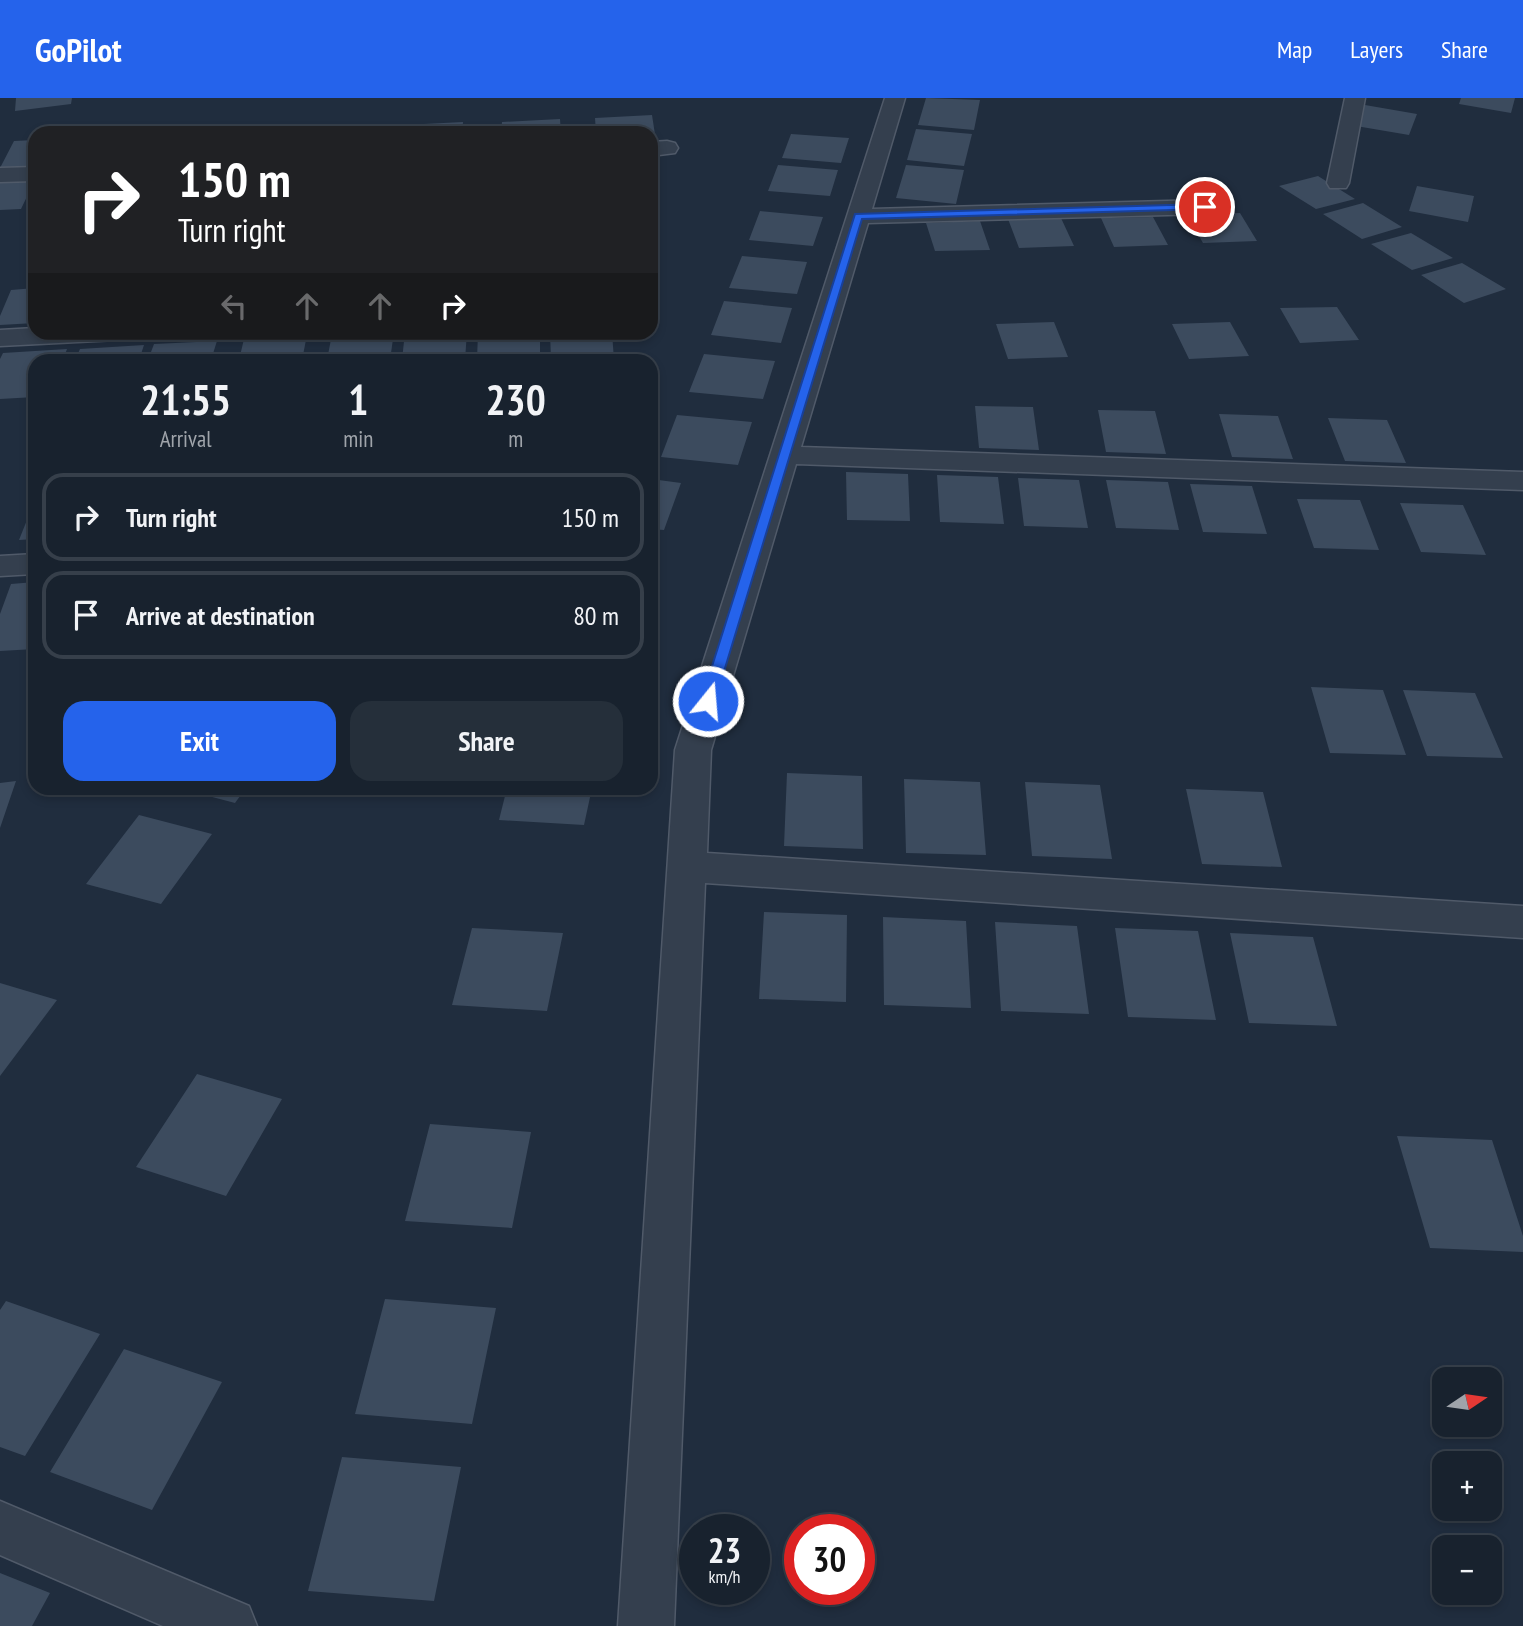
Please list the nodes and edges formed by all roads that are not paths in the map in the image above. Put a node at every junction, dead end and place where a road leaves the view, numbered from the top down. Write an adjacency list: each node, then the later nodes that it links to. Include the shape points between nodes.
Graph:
1 (895, 98): 7 (street)
2 (1355, 98): 5 (street)
3 (28, 174): 4 (street)
4 (0, 176)
5 (1338, 183)
6 (1205, 207): 7 (street)
7 (858, 216): 10 (street)
8 (28, 337): 9 (street)
9 (0, 338)
10 (784, 455): 11 (street); 14 (street, via 693,750)
11 (1523, 481)
12 (28, 564): 13 (street)
13 (0, 566)
14 (687, 867): 15 (street); 18 (street)
15 (1523, 922)
16 (0, 1528): 17 (street)
17 (229, 1626)
18 (646, 1626)

